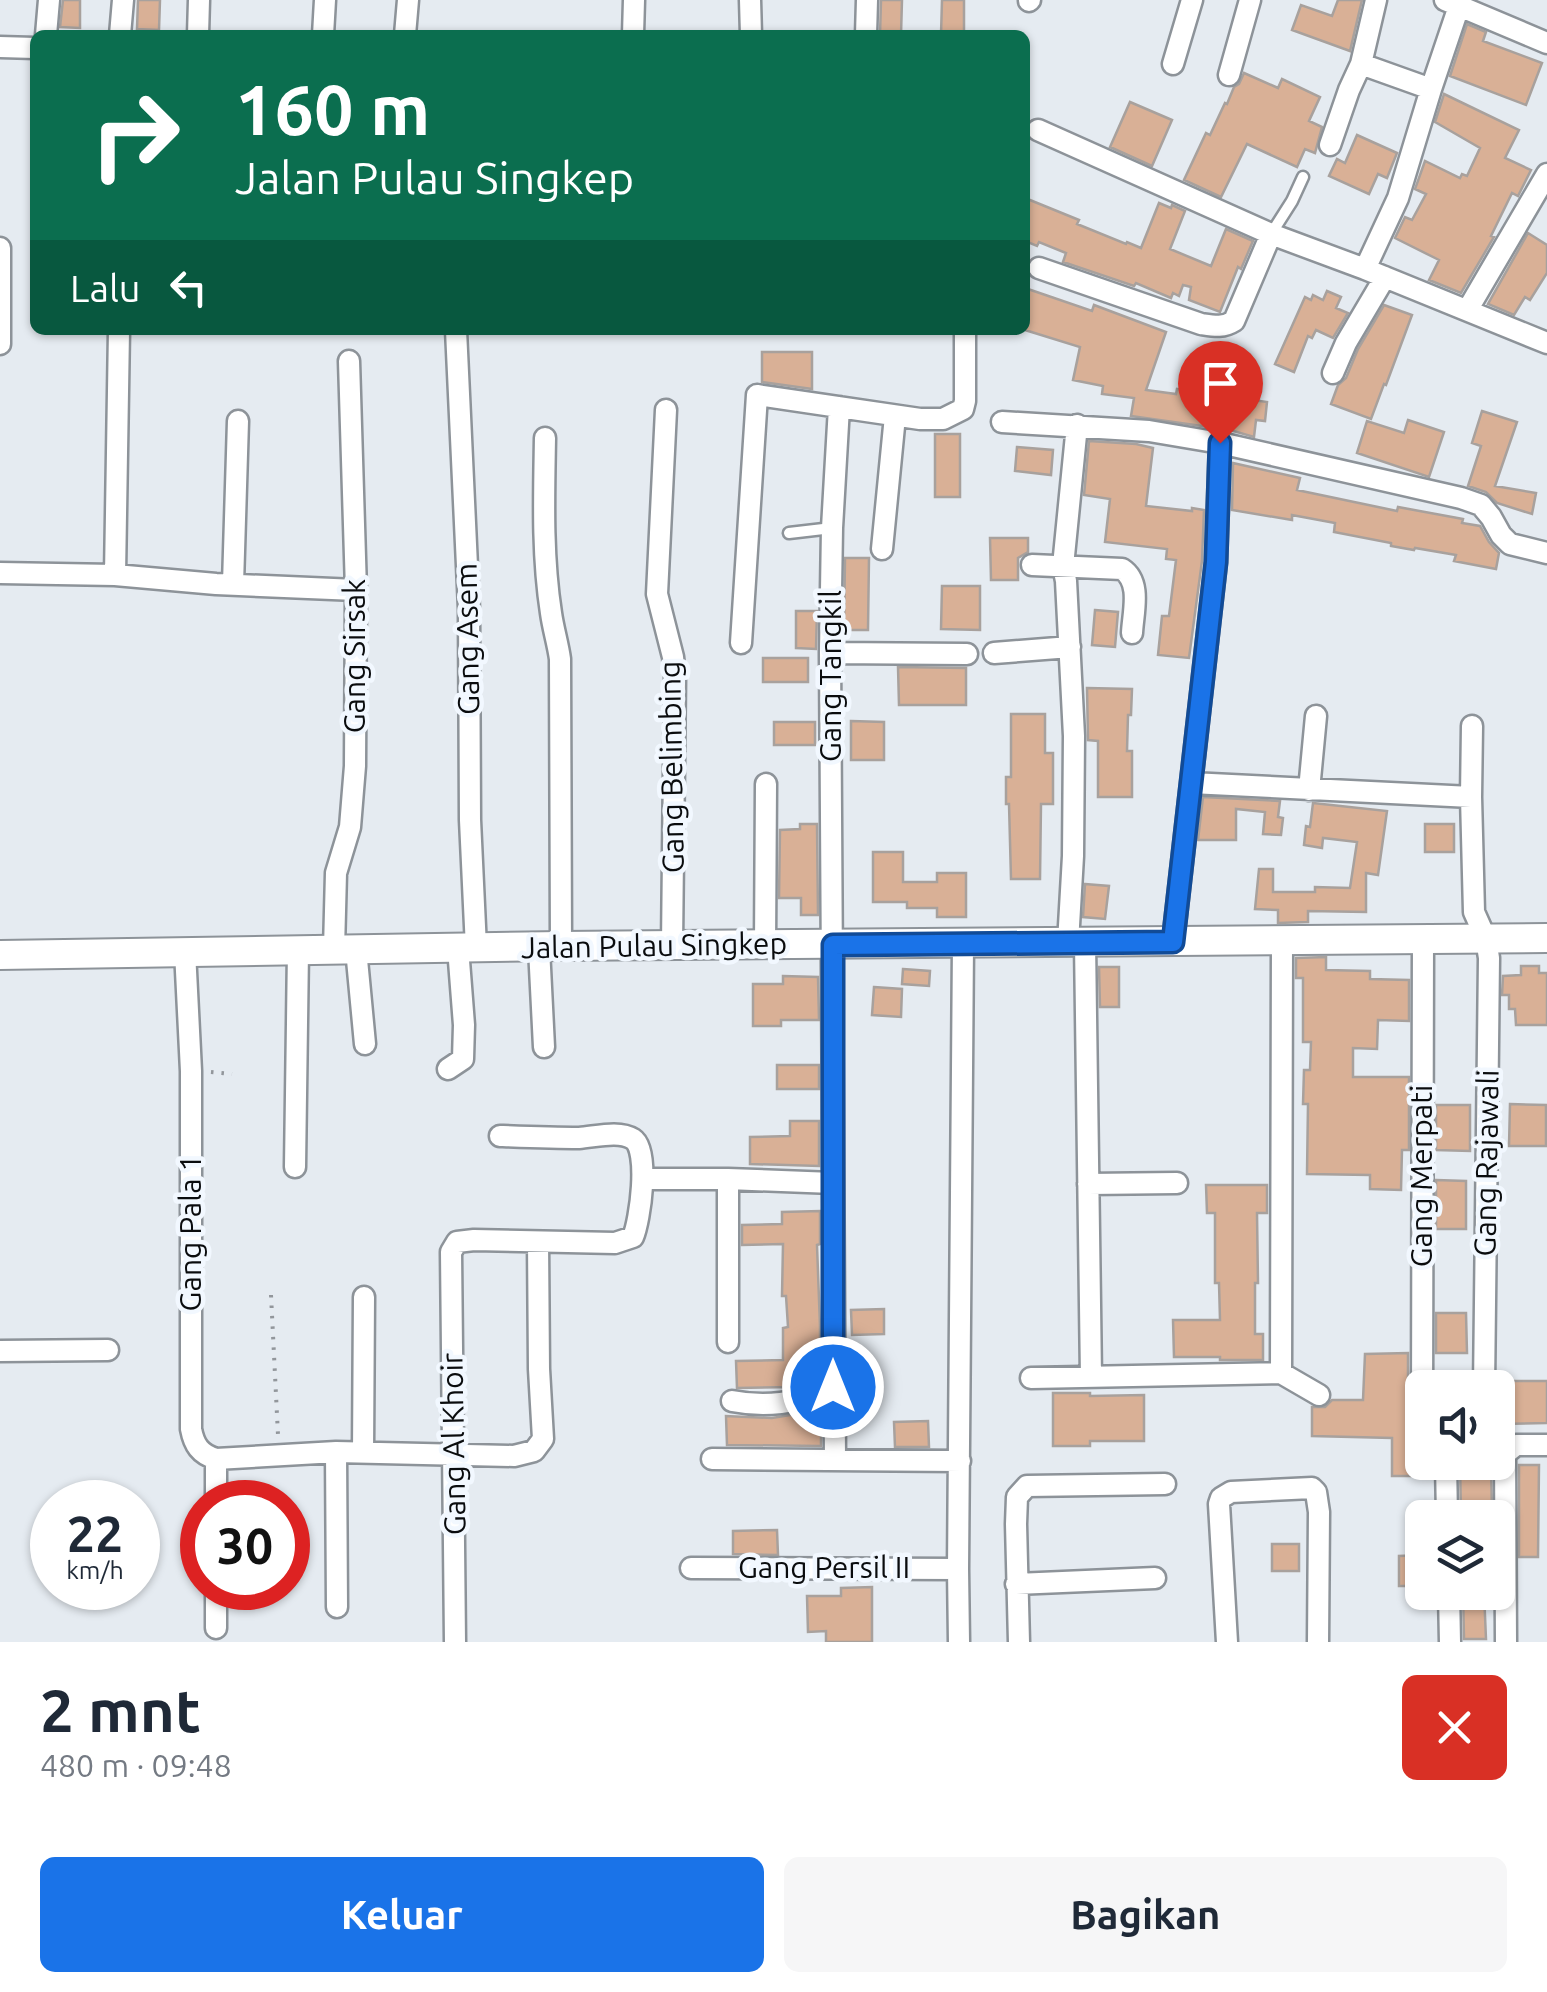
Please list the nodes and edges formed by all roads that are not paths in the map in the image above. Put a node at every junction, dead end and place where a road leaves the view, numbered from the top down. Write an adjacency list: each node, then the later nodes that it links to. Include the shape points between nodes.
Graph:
1 (48, 0): 13 (street)
2 (123, 0): 14 (street)
3 (199, 0): 15 (street)
4 (325, 0): 16 (street)
5 (408, 0): 17 (street)
6 (634, 0): 18 (street)
7 (750, 0): 19 (street)
8 (867, 0): 20 (street)
9 (1192, 0): 24 (street)
10 (1250, 0): 26 (street)
11 (1376, 0): 25 (street)
12 (1452, 3): 21 (street); 27 (street)
13 (46, 30)
14 (120, 30)
15 (198, 30)
16 (323, 30)
17 (406, 30)
18 (633, 30)
19 (751, 30)
20 (866, 30)
21 (1547, 43)
22 (0, 47): 23 (street)
23 (30, 48)
24 (1173, 64)
25 (1361, 64): 27 (street); 29 (street)
26 (1229, 75)
27 (1431, 89): 35 (street, via 1398,198)
28 (1038, 130): 32 (street)
29 (1330, 145)
30 (1547, 174): 37 (street)
31 (1303, 176): 32 (lane)
32 (1271, 234): 34 (street, via 1227,326 1201,324); 35 (street)
33 (0, 248): 42 (street)
34 (1039, 268)
35 (1365, 269): 36 (street)
36 (1385, 277): 37 (street); 44 (street)
37 (1468, 310): 41 (street)
38 (119, 335): 60 (street)
39 (456, 335): 86 (street, Gang Asem, via 469,610)
40 (965, 335): 47 (street, via 963,409 943,420)
41 (1547, 343)
42 (0, 344)
43 (349, 361): 62 (street, Gang Sirsak)
44 (1333, 373)
45 (839, 407): 47 (street); 53 (street, Gang Tangkil); 64 (street, via 757,395)
46 (666, 410): 83 (street, Gang Belimbing, via 657,594 675,675)
47 (895, 416): 55 (street)
48 (238, 421): 61 (street)
49 (1002, 422): 50 (street)
50 (1077, 426): 52 (street); 58 (street)
51 (546, 438): 85 (street, via 546,550 560,660)
52 (1220, 443): 56 (street, via 1481,505 1510,544); 72 (street, via 1218,548)
53 (832, 528): 54 (lane); 66 (street, Gang Tangkil)
54 (789, 533)
55 (882, 550)
56 (1547, 553)
57 (1032, 565): 58 (street)
58 (1063, 566): 63 (street, via 1128,572 1135,583); 65 (street)
59 (0, 573): 60 (street)
60 (115, 575): 61 (street)
61 (234, 584): 62 (street)
62 (356, 590): 87 (street, Gang Sirsak, via 355,766 350,828 336,874)
63 (1132, 633)
64 (742, 643)
65 (1070, 647): 67 (street); 80 (street)
66 (830, 653): 68 (street); 82 (street, Gang Tangkil)
67 (994, 653)
68 (967, 654)
69 (1316, 716): 73 (street)
70 (1472, 726): 74 (street, Gang Rajawali)
71 (766, 784): 84 (street)
72 (1191, 784): 73 (street); 79 (street)
73 (1309, 790): 74 (street)
74 (1471, 797): 77 (street, Gang Rajawali, via 1474,912)
75 (1423, 938): 77 (street, Jalan Pulau Singkep); 78 (street, Jalan Pulau Singkep); 106 (street, Gang Merpati)
76 (1547, 938): 77 (street, Jalan Pulau Singkep)
77 (1486, 939): 107 (street, Gang Rajawali)
78 (1282, 940): 79 (street, Jalan Pulau Singkep); 108 (street)
79 (1173, 942): 80 (street, Jalan Pulau Singkep)
80 (1076, 943): 81 (street, Jalan Pulau Singkep); 100 (street)
81 (977, 944): 82 (street, Jalan Pulau Singkep); 121 (street)
82 (833, 945): 84 (street, Jalan Pulau Singkep); 98 (street, Gang Tangkil)
83 (672, 946): 84 (street, Jalan Pulau Singkep); 85 (street, Jalan Pulau Singkep)
84 (765, 946)
85 (550, 947): 86 (street, Jalan Pulau Singkep); 92 (street)
86 (467, 948): 87 (street, Jalan Pulau Singkep); 93 (street, Gang Asem, via 462,1059)
87 (345, 949): 88 (street, Jalan Pulau Singkep); 91 (street, Gang Sirsak)
88 (298, 950): 89 (street, Jalan Pulau Singkep); 95 (street)
89 (184, 952): 90 (street, Jalan Pulau Singkep); 118 (street, Gang Pala 1, via 191,1071 191,1429 197,1447)
90 (0, 955)
91 (365, 1044)
92 (544, 1046)
93 (448, 1069)
94 (500, 1136): 97 (street, via 622,1135 639,1145)
95 (295, 1167)
96 (728, 1178): 97 (street); 98 (street); 103 (street)
97 (642, 1180): 101 (street, via 633,1238)
98 (833, 1183): 111 (street, Gang Tangkil)
99 (1177, 1183): 100 (street)
100 (1088, 1184): 110 (street)
101 (538, 1242): 117 (street, via 543,1439 534,1451 514,1456); 117 (street, Gang Al Khoir, via 474,1240 458,1242 451,1252)
102 (364, 1296): 116 (street)
103 (728, 1342)
104 (108, 1350): 105 (street)
105 (0, 1352)
106 (1422, 1370)
107 (1484, 1370)
108 (1280, 1373): 110 (street); 112 (street)
109 (1031, 1378): 110 (street)
110 (1091, 1378)
111 (833, 1387): 113 (street, via 783,1404); 120 (street, Gang Tangkil)
112 (1319, 1395)
113 (732, 1401)
114 (1547, 1445): 138 (street, via 1516,1445 1505,1454)
115 (336, 1452): 116 (street); 118 (street); 128 (street)
116 (363, 1452): 117 (street)
117 (454, 1456): 132 (street, Gang Al Khoir)
118 (216, 1459): 122 (street)
119 (712, 1459): 120 (street)
120 (835, 1460): 121 (street)
121 (960, 1461): 125 (street)
122 (216, 1480)
123 (1165, 1484): 127 (street, via 1022,1489)
124 (690, 1568): 125 (street, Gang Persil II)
125 (958, 1569): 133 (street)
126 (1156, 1578): 127 (street)
127 (1016, 1584): 134 (street)
128 (338, 1607)
129 (216, 1610): 131 (street)
130 (1449, 1610): 137 (street)
131 (216, 1628)
132 (455, 1642)
133 (959, 1642)
134 (1019, 1642)
135 (1226, 1642): 136 (street, via 1221,1498 1312,1488 1319,1512)
136 (1318, 1642)
137 (1450, 1642)
138 (1506, 1642)

